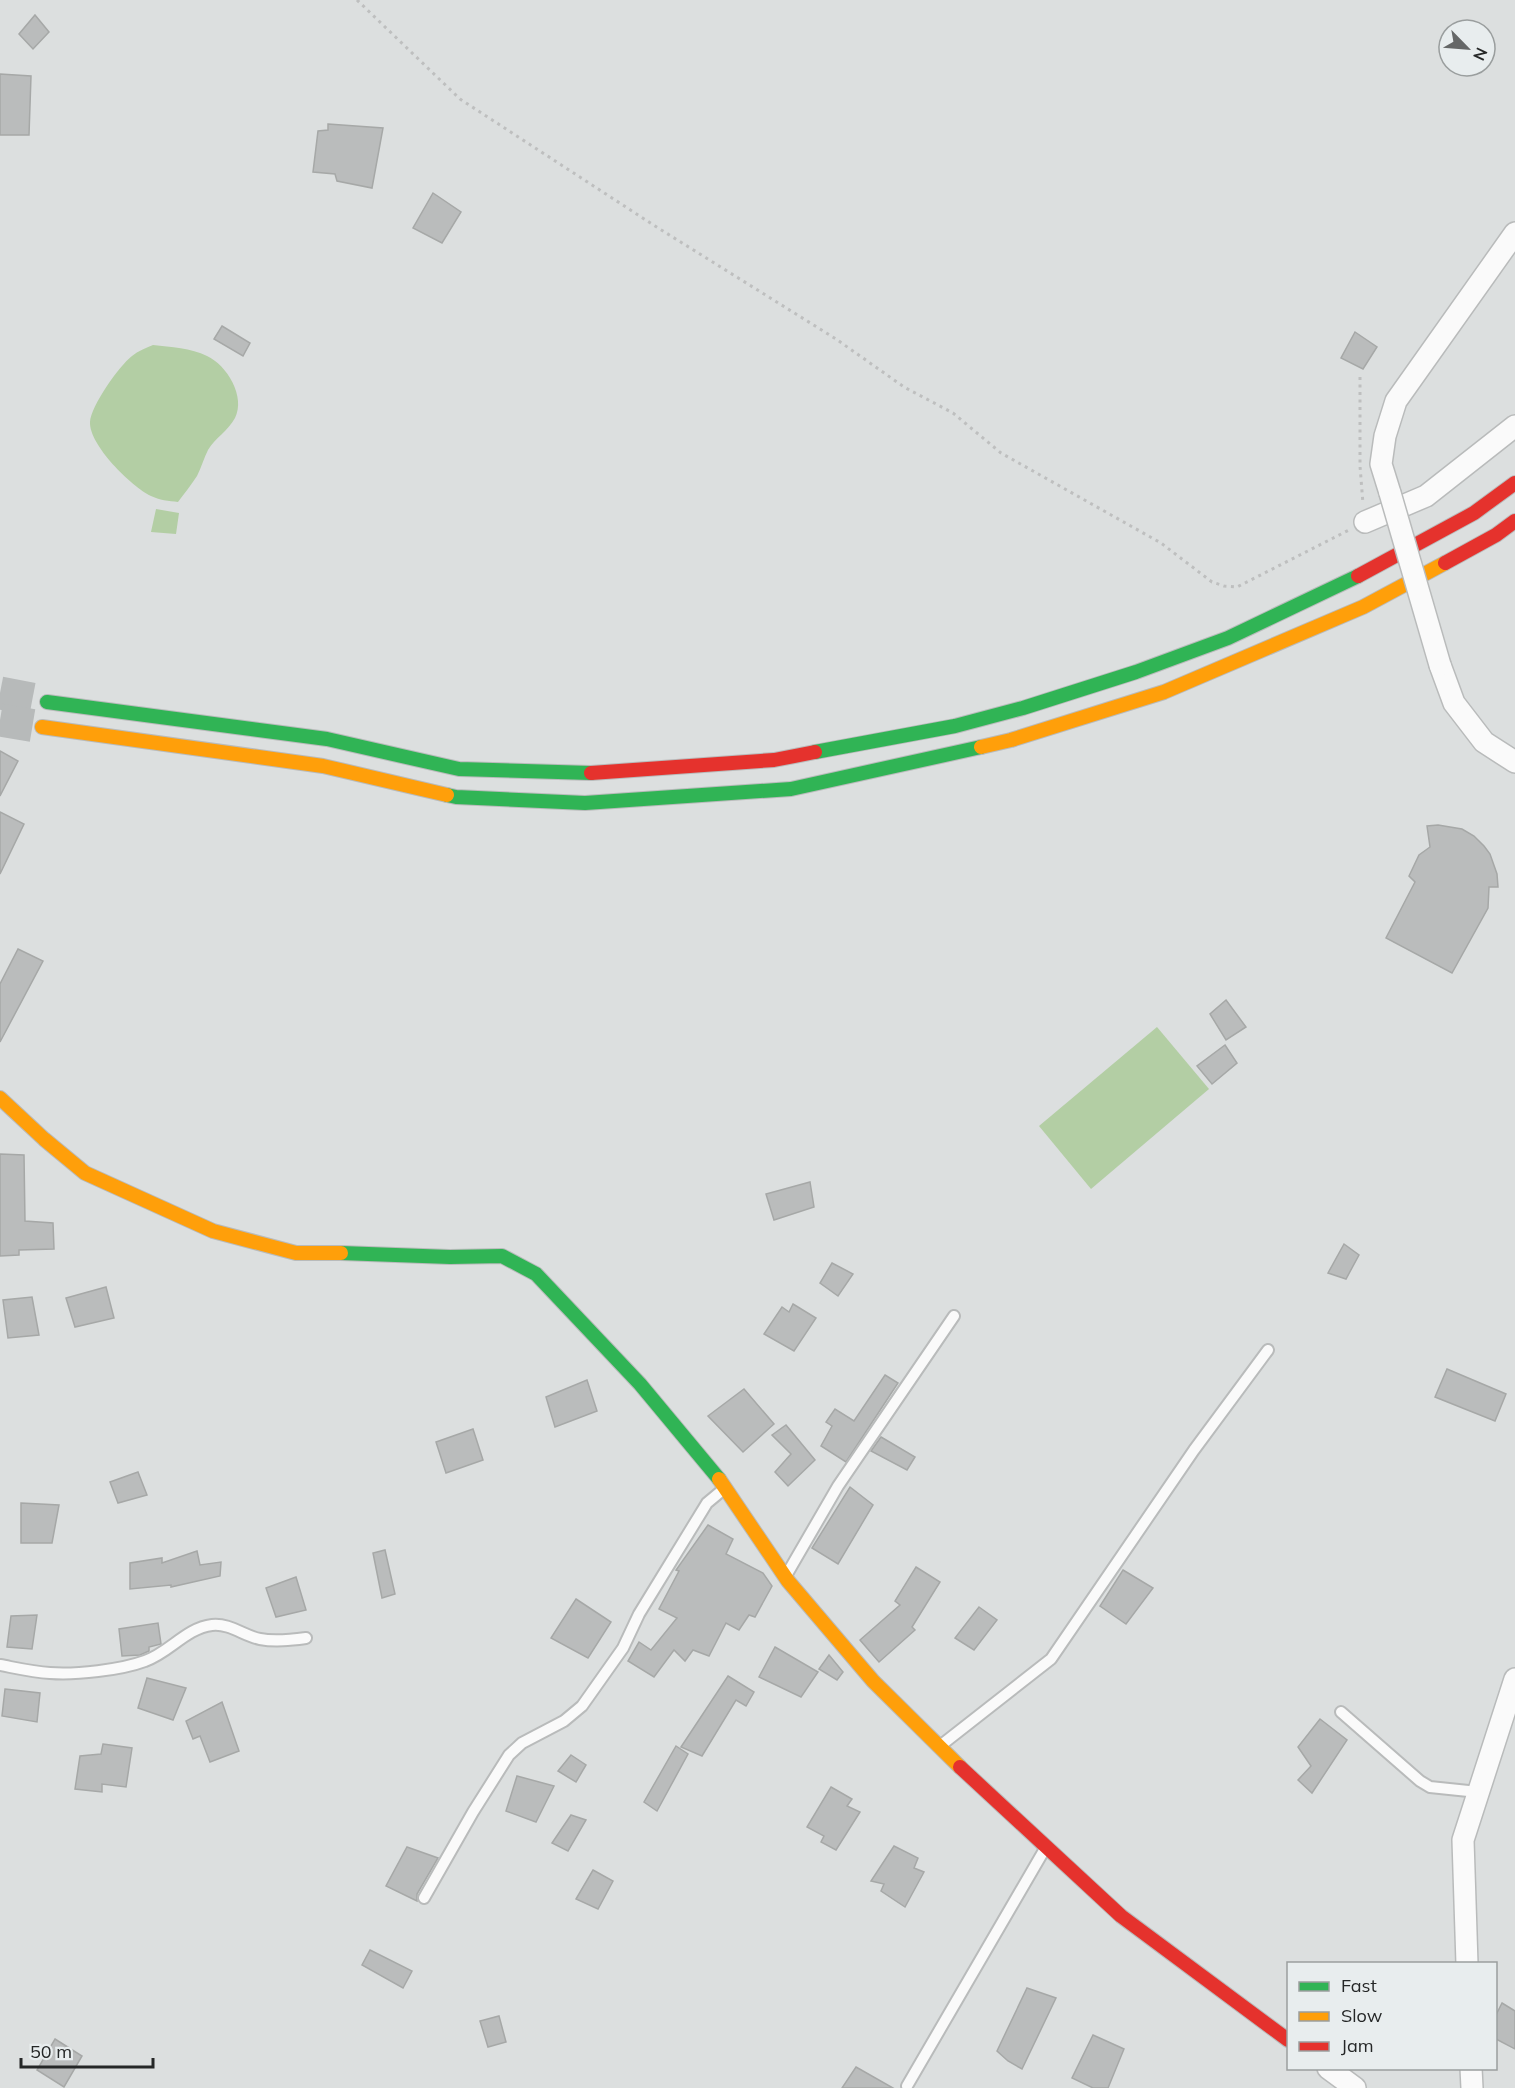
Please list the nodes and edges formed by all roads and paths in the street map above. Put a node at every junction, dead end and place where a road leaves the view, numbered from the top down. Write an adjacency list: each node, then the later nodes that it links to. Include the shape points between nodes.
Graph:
1 (357, 0): 7 (path, via 460,99 836,339 904,387 953,412 1001,453 1161,543 1212,582 1237,586)
2 (1515, 233): 10 (street, bridge, via 1396,400 1381,464 1454,703 1484,742)
3 (1360, 376): 7 (path, via 1360,466)
4 (1515, 426): 7 (street, via 1426,496)
5 (1515, 483): 8 (main road, via 1474,513 1336,588 1228,638 1023,708 955,726 774,760 577,774 459,770 327,739)
6 (1515, 521): 9 (main road, via 1363,607 1164,693 1011,740 791,789 585,803 456,797 323,766)
7 (1365, 522)
8 (47, 702)
9 (42, 727)
10 (1515, 762)
11 (0, 1098): 14 (main road, via 85,1173 213,1231 296,1253 502,1256 511,1260 536,1274 640,1384)
12 (954, 1316): 15 (lane, via 838,1486)
13 (1268, 1350): 20 (lane, via 1194,1450 1051,1659)
14 (725, 1488): 15 (main road); 23 (lane, via 707,1503 639,1614 623,1648 582,1706 509,1755)
15 (785, 1576): 20 (main road, via 873,1682)
16 (306, 1638): 17 (lane, via 259,1639 216,1624 202,1627 144,1662 83,1673 50,1674)
17 (0, 1665)
18 (1515, 1678): 21 (street)
19 (1341, 1712): 21 (lane, via 1430,1787)
20 (939, 1746): 22 (main road)
21 (1479, 1792): 24 (street, via 1463,1840)
22 (1046, 1847): 25 (main road, via 1122,1916); 28 (lane)
23 (424, 1898)
24 (1467, 1962)
25 (1287, 2039)
26 (1331, 2070): 29 (street)
27 (1471, 2070): 30 (street)
28 (907, 2086)
29 (1355, 2088)
30 (1472, 2088)

